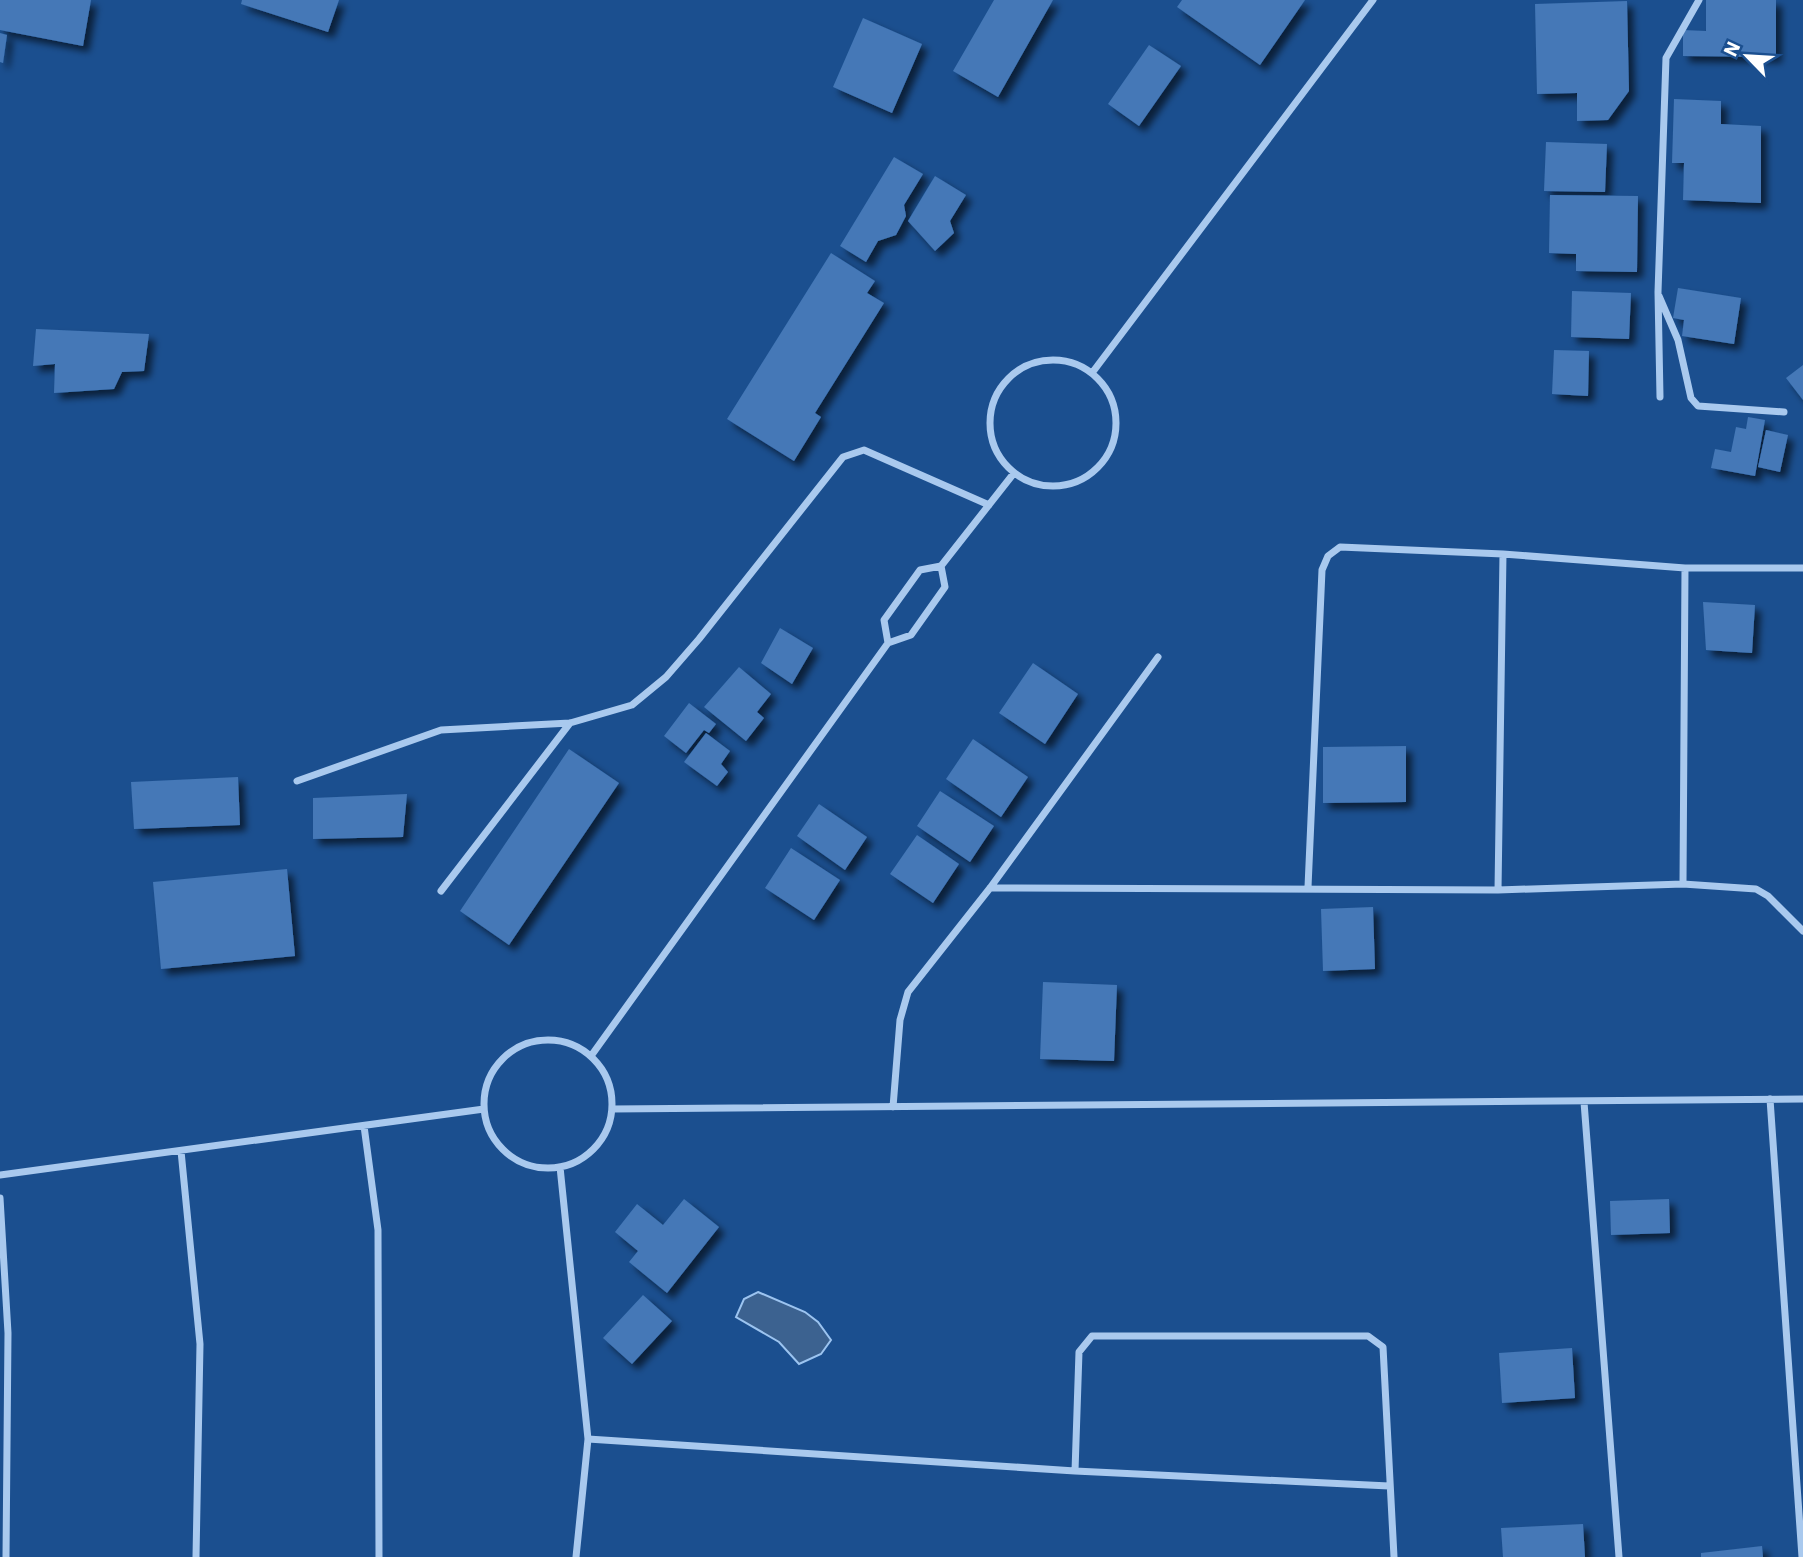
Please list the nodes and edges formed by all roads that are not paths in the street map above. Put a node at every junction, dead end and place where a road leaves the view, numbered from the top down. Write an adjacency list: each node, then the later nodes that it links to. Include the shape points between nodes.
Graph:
1 (1373, 0): 4 (street)
2 (1699, 0): 3 (street, via 1666,58)
3 (1658, 292): 5 (street); 6 (street, via 1678,340 1691,398 1698,405)
4 (1092, 373): 7 (street, via 1114,406 1116,425 1103,462 1088,475 1060,485 1031,483); 7 (street, via 1052,359 1030,364 997,393 991,436 999,457)
5 (1660, 397)
6 (1784, 412)
7 (1014, 473): 8 (street)
8 (989, 505): 10 (street); 15 (street, via 864,450 852,452 843,457 666,677 632,705)
9 (1503, 554): 11 (street); 18 (street, via 1340,547 1328,556 1322,570); 20 (street)
10 (941, 566): 13 (street, via 946,587 911,635); 13 (street, via 920,570 902,593 884,620)
11 (1685, 568): 12 (street); 17 (street)
12 (1803, 568)
13 (888, 643): 24 (street)
14 (1158, 657): 19 (street)
15 (570, 723): 16 (street, via 441,730); 21 (street)
16 (297, 781)
17 (1682, 884): 20 (street); 22 (street, via 1756,890)
18 (1308, 887): 19 (street); 20 (street)
19 (990, 888): 28 (street, via 908,992 900,1020)
20 (1498, 890)
21 (441, 891)
22 (1800, 921): 23 (street)
23 (1803, 931)
24 (591, 1056): 29 (street, via 573,1044 552,1039 530,1042 510,1052 495,1068 486,1087); 30 (street, via 611,1089)
25 (1769, 1099): 26 (street); 27 (street); 47 (street)
26 (1803, 1099)
27 (1584, 1102): 28 (street); 46 (street)
28 (893, 1107): 30 (street)
29 (484, 1109): 31 (street); 33 (street, via 489,1130 501,1148 518,1161)
30 (612, 1109): 33 (street, via 596,1146 580,1160)
31 (364, 1126): 32 (street); 43 (street, via 378,1230)
32 (181, 1151): 34 (street); 42 (street, via 200,1344)
33 (560, 1167): 37 (street)
34 (0, 1175)
35 (0, 1198): 36 (street)
36 (4, 1333): 40 (street)
37 (588, 1439): 38 (street); 44 (street)
38 (1075, 1471): 39 (street); 39 (street, via 1079,1352 1092,1336 1368,1336 1383,1348)
39 (1389, 1486): 45 (street)
40 (3, 1508): 41 (street)
41 (6, 1557)
42 (196, 1557)
43 (379, 1557)
44 (576, 1557)
45 (1394, 1557)
46 (1619, 1557)
47 (1802, 1557)

